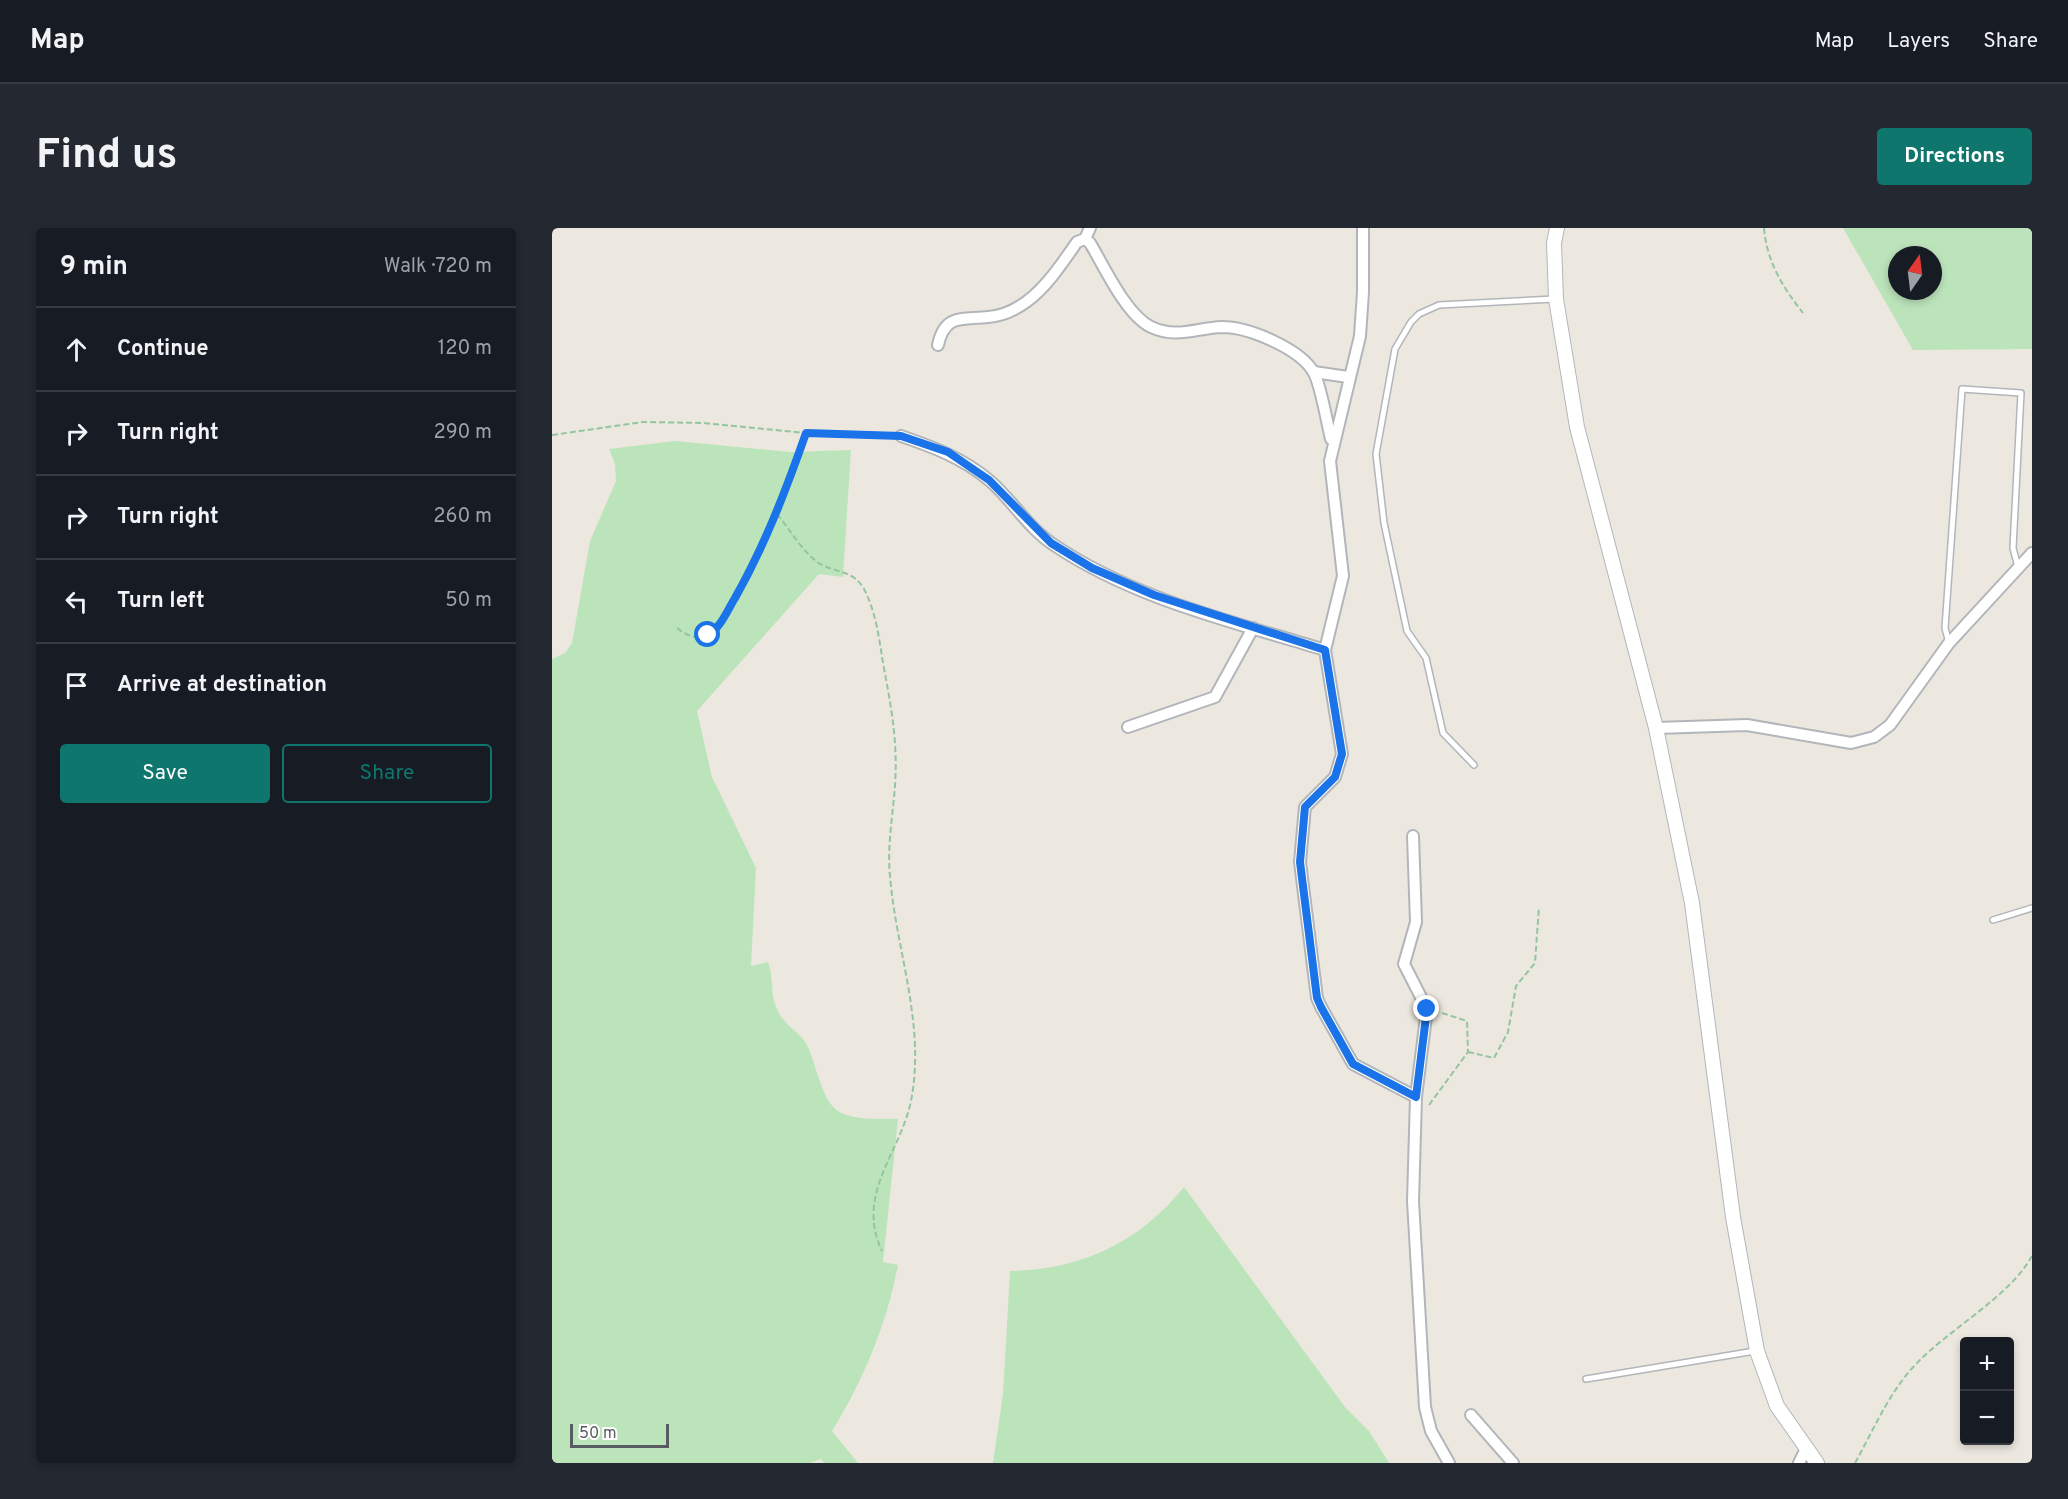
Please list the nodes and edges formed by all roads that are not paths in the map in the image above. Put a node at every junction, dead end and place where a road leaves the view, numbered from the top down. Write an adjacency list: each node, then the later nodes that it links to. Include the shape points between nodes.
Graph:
1 (1090, 228): 4 (street)
2 (1363, 228): 8 (street, via 1360,336)
3 (1557, 228): 5 (street)
4 (1085, 239): 6 (street, via 1077,242 1028,301 1009,312 957,319 944,329); 7 (street, via 1133,313 1149,326 1170,333 1222,327 1255,332 1287,348)
5 (1556, 299): 17 (street, via 1577,427); 18 (lane, via 1439,305 1419,314 1395,349 1376,454 1384,523 1407,631 1426,658 1443,733)
6 (938, 345)
7 (1314, 372): 8 (street); 10 (street)
8 (1348, 376): 10 (street)
9 (901, 436): 13 (street, via 948,452 989,480 1051,543 1092,568 1154,595)
10 (1332, 442): 15 (street, via 1330,475 1343,576)
11 (2032, 553): 12 (street)
12 (2018, 567): 14 (street); 14 (lane, via 2013,548 2021,393 1962,389 1945,628)
13 (1253, 628): 15 (street); 16 (street, via 1215,698)
14 (1949, 643): 17 (street, via 1890,725 1863,741 1838,742 1747,725)
15 (1325, 650): 22 (street, via 1342,754 1335,777 1305,807 1300,862 1317,998 1353,1064)
16 (1128, 727)
17 (1656, 728): 23 (street, via 1692,903 1733,1217)
18 (1473, 765)
19 (1413, 836): 22 (street, via 1416,922 1404,964 1427,1009)
20 (2032, 908): 21 (lane)
21 (1993, 920)
22 (1416, 1097): 27 (street, via 1413,1201 1425,1407 1431,1431)
23 (1757, 1351): 24 (lane); 26 (street, via 1778,1406)
24 (1586, 1379)
25 (1471, 1415): 28 (street)
26 (1806, 1449): 29 (street); 30 (street)
27 (1449, 1463)
28 (1513, 1463)
29 (1799, 1463)
30 (1817, 1463)

